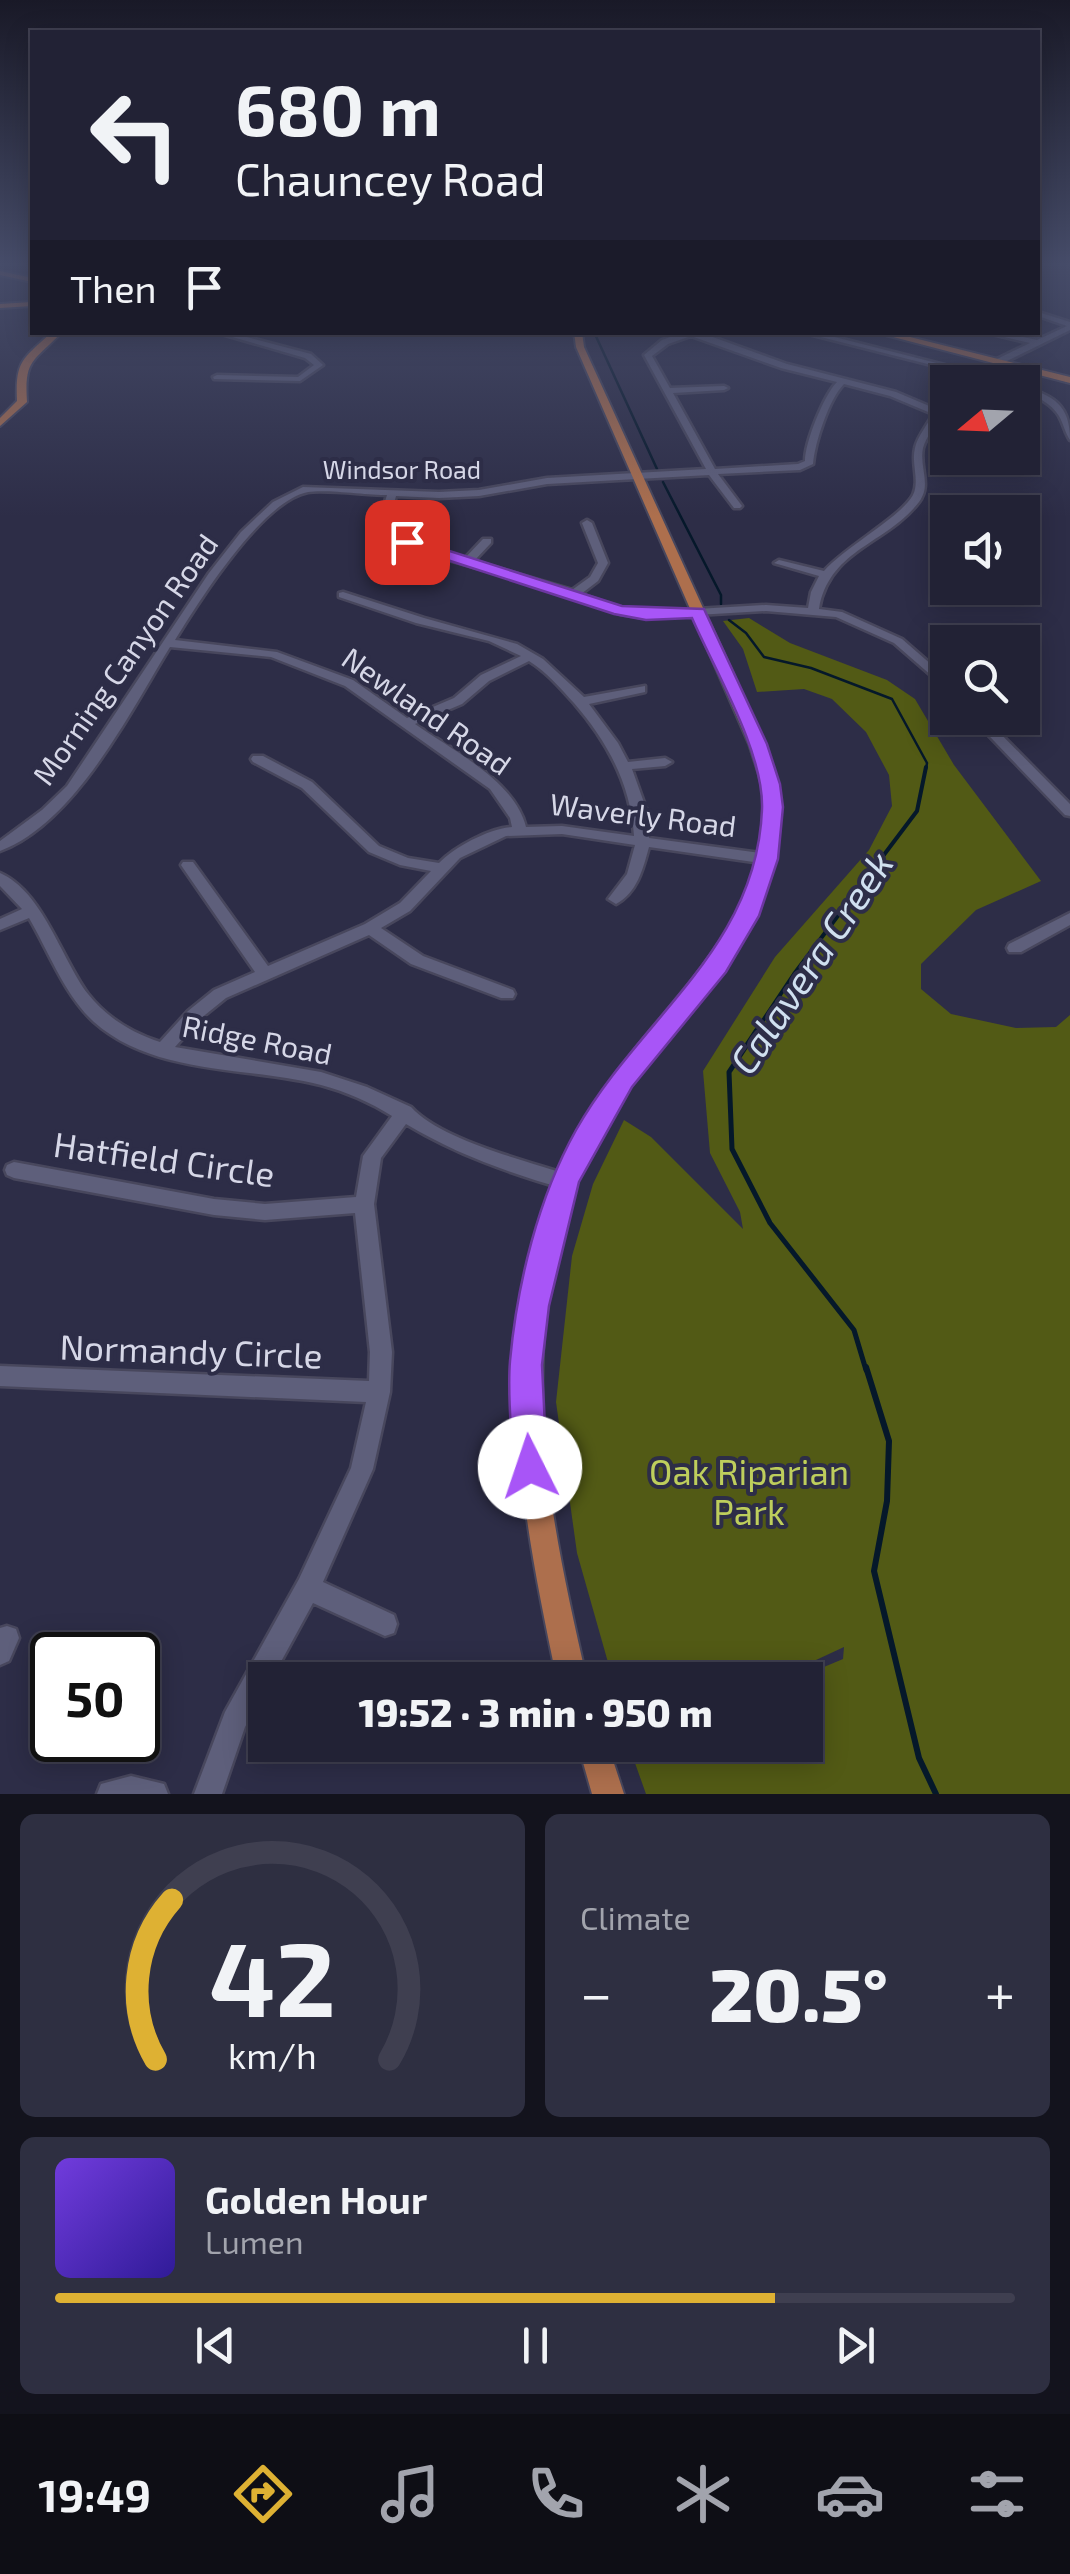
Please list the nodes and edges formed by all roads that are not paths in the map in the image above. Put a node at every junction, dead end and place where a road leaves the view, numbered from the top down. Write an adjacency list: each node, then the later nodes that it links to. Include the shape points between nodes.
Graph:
1 (39, 350): 18 (main road, via 20,372 22,402)
2 (284, 350): 13 (street, via 319,366 300,379)
3 (581, 350): 22 (main road)
4 (654, 350): 16 (street, via 648,354)
5 (738, 350): 14 (street)
6 (876, 350): 11 (street)
7 (960, 350): 10 (main road)
8 (966, 350): 10 (main road)
9 (1020, 350): 10 (street)
10 (1003, 359): 12 (main road)
11 (937, 365)
12 (1070, 377)
13 (218, 378)
14 (844, 380): 21 (street, Windsor Road, via 830,393 828,414 809,444 810,462); 30 (street, via 938,413 919,448 922,485 916,500)
15 (724, 388): 16 (street)
16 (666, 390): 21 (street)
17 (1040, 397): 19 (street)
18 (0, 423)
19 (1069, 423): 20 (street)
20 (1070, 436)
21 (712, 472): 22 (street, Windsor Road); 25 (street)
22 (637, 476): 23 (street, Windsor Road, via 479,493); 34 (main road)
23 (392, 493): 24 (street, Windsor Road, via 306,489); 28 (street, via 385,518 391,529 421,549)
24 (288, 496): 35 (street, Morning Canyon Road, via 243,538)
25 (737, 506)
26 (587, 523): 32 (street, via 603,563)
27 (487, 540): 28 (street)
28 (467, 562): 32 (street)
29 (779, 563): 30 (street)
30 (824, 574): 33 (street)
31 (342, 595): 36 (street)
32 (572, 595): 34 (street, via 646,615)
33 (813, 610): 34 (street); 37 (street, via 898,640)
34 (698, 613): 49 (main road, via 770,784)
35 (166, 643): 40 (street, Newland Road, via 298,660 349,683); 48 (street, Morning Canyon Road, via 72,789)
36 (529, 656): 39 (street); 40 (street, via 485,678 458,702)
37 (930, 669)
38 (641, 689): 39 (street)
39 (580, 702): 44 (street)
40 (407, 724): 46 (street, Newland Road, via 494,786)
41 (995, 735): 45 (street)
42 (258, 760): 51 (street, via 307,785 374,849)
43 (665, 762): 44 (street)
44 (624, 766): 47 (street, via 639,804)
45 (1070, 812)
46 (520, 830): 47 (street, Waverly Road); 51 (street, Waverly Road, via 473,844)
47 (641, 842): 49 (street, Waverly Road); 53 (street, via 635,874)
48 (0, 847)
49 (767, 859): 64 (main road, via 747,916 717,966 623,1080)
50 (188, 864): 59 (street)
51 (440, 868): 57 (street, Waverly Road, via 405,907)
52 (0, 878): 54 (street, Ridge Road)
53 (616, 899)
54 (30, 911): 56 (street); 61 (street, Ridge Road, via 86,1004 119,1032)
55 (1070, 918): 58 (street)
56 (0, 925)
57 (370, 928): 59 (street, Waverly Road); 60 (street, via 417,960)
58 (1015, 948)
59 (264, 972): 61 (street, Waverly Road, via 220,994)
60 (508, 994)
61 (162, 1050): 62 (street, Ridge Road, via 346,1086)
62 (405, 1112): 64 (street, Ridge Road, via 500,1162); 65 (street, via 372,1156)
63 (14, 1170): 65 (street, Hatfield Circle, via 214,1207 266,1212)
64 (564, 1182): 70 (main road, via 533,1306 526,1365 537,1523)
65 (364, 1204): 67 (street, via 377,1302)
66 (0, 1376): 67 (street, Normandy Circle)
67 (379, 1392): 68 (street, via 362,1469)
68 (308, 1588): 69 (street); 74 (street, via 234,1721)
69 (386, 1624)
70 (568, 1662)
71 (598, 1762): 75 (main road)
72 (111, 1794): 73 (street)
73 (154, 1794)
74 (208, 1794)
75 (608, 1794)

